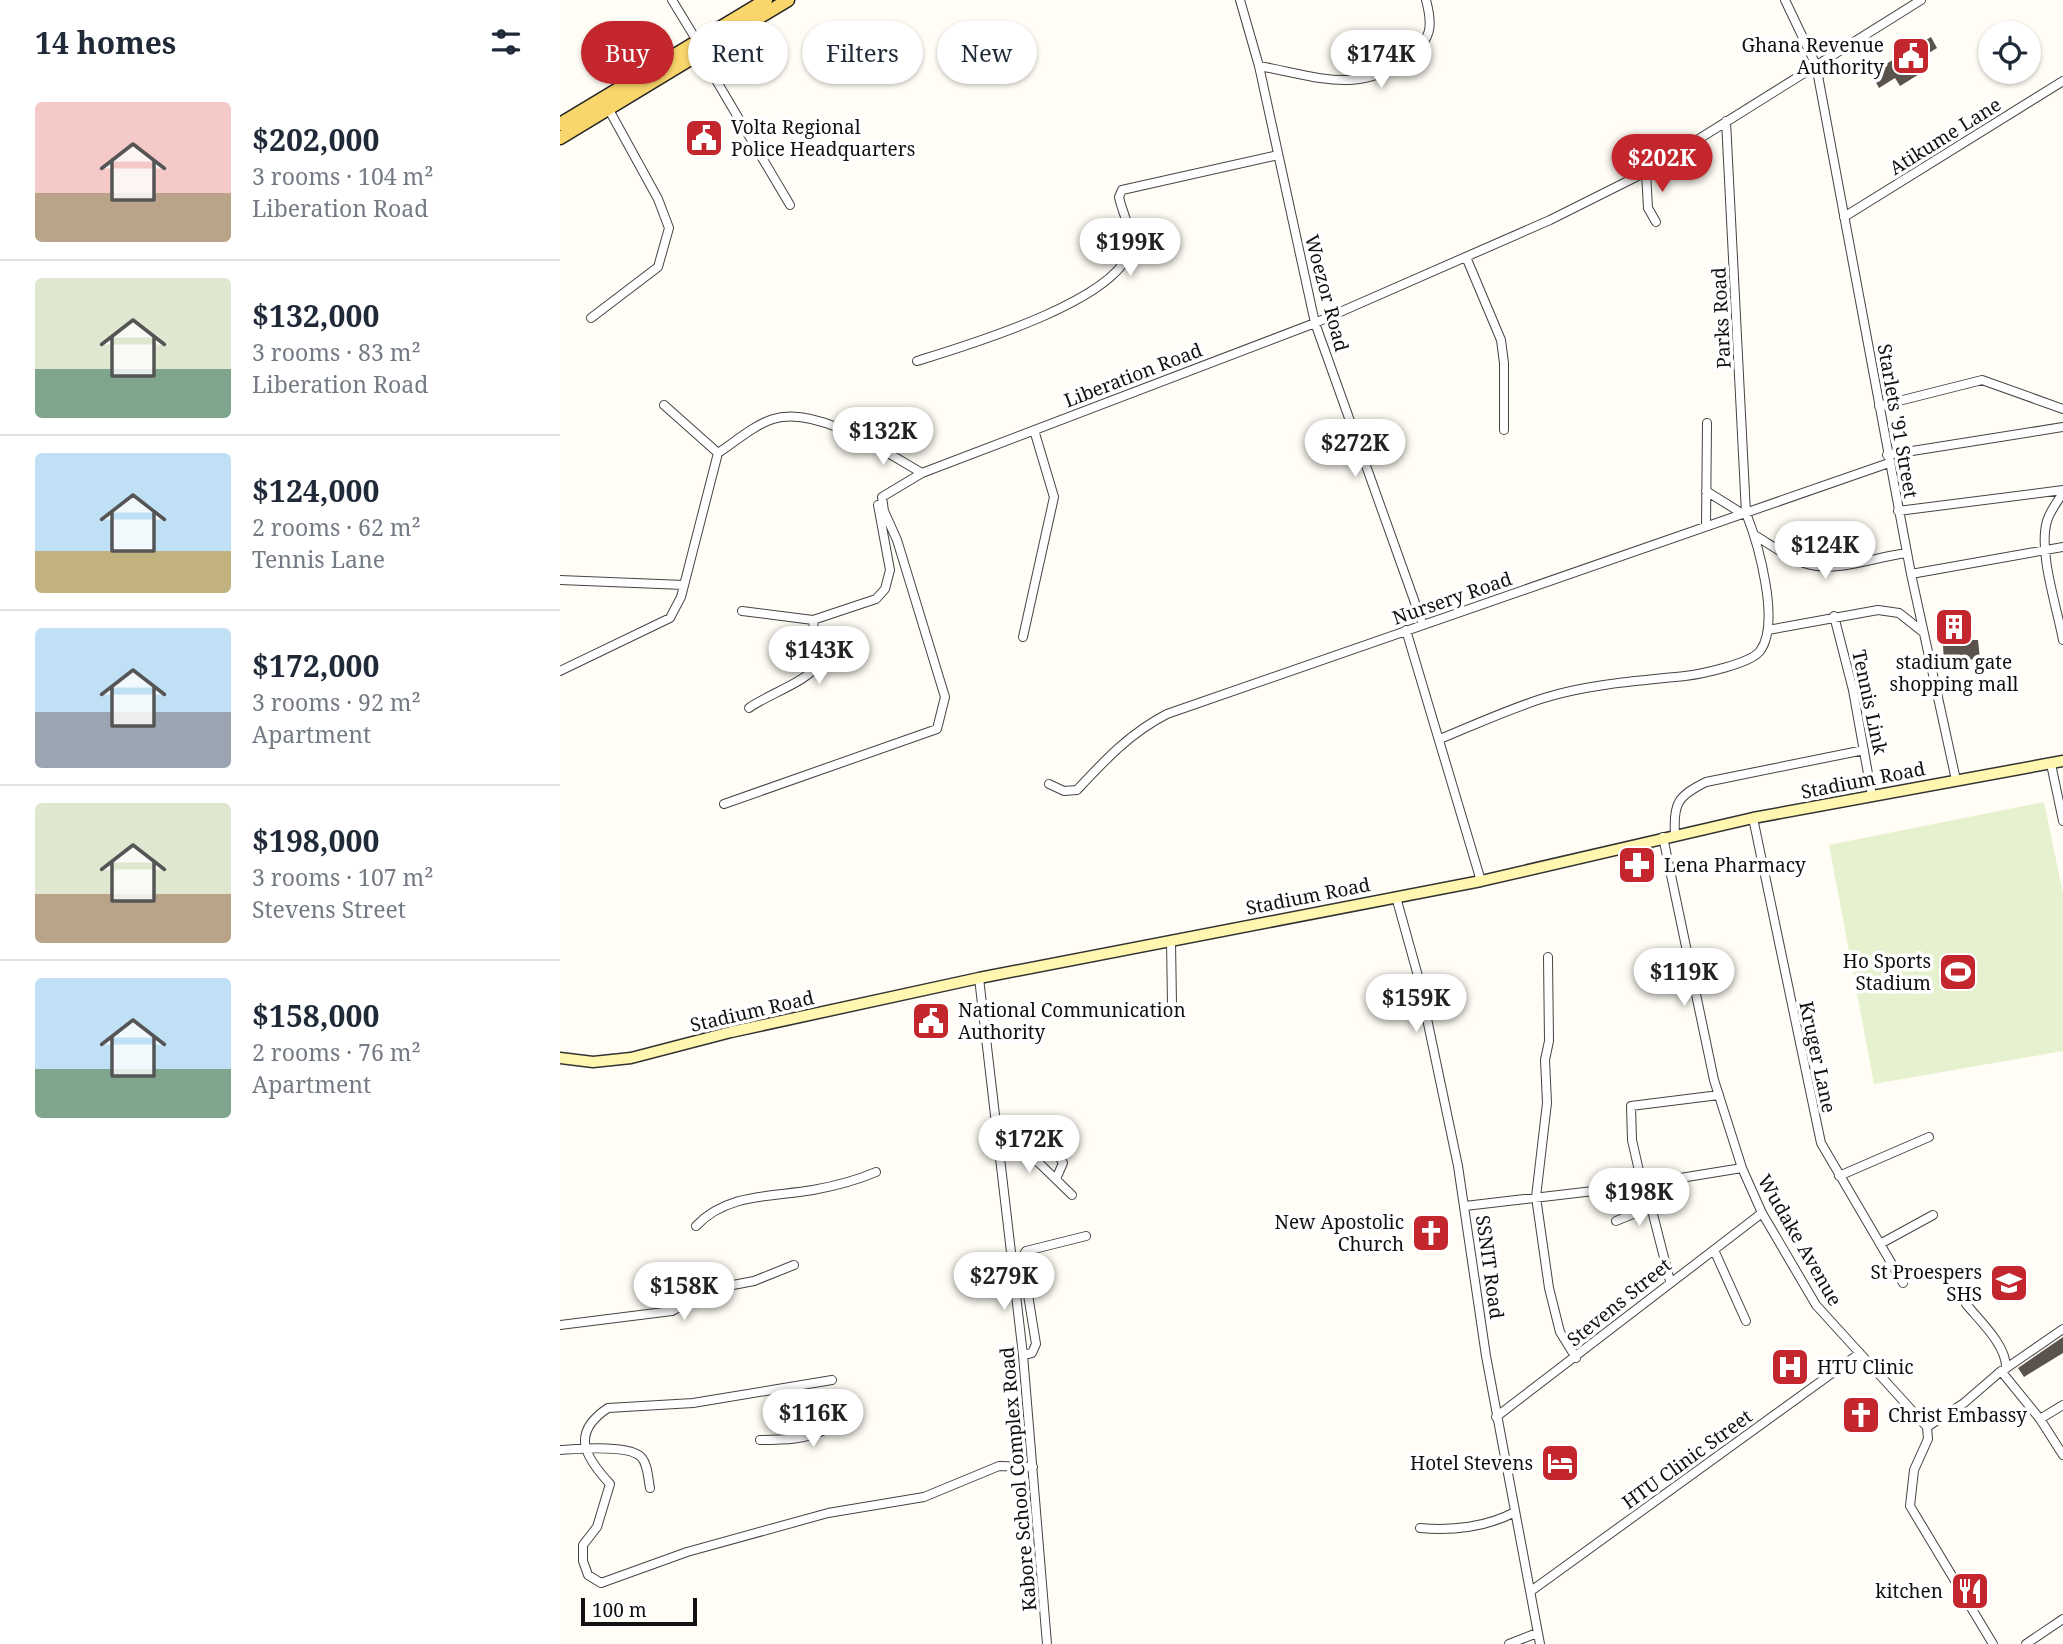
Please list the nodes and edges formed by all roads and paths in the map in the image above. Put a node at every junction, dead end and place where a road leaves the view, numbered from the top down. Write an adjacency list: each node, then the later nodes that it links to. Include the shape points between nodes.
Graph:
1 (672, 0): 10 (street)
2 (766, 0): 8 (main road)
3 (788, 0): 9 (main road)
4 (1240, 0): 14 (street, Woezor Road)
5 (1426, 0): 14 (street, via 1430,31 1412,54 1385,74 1344,81)
6 (1785, 0): 13 (street, Starlets '91 Street)
7 (1921, 0): 13 (street, Liberation Road)
8 (736, 21)
9 (748, 21)
10 (688, 28)
11 (688, 53): 19 (main road)
12 (688, 54): 17 (main road)
13 (1816, 65): 18 (street, Liberation Road); 24 (street, Starlets '91 Street)
14 (1259, 66): 21 (street, Woezor Road)
15 (2063, 80): 24 (street, Atikume Lane)
16 (720, 84): 23 (street)
17 (608, 108): 20 (main road); 27 (street, via 669,228 658,267)
18 (1726, 121): 22 (street, Liberation Road); 44 (street, Parks Road)
19 (560, 124)
20 (560, 138)
21 (1278, 155): 28 (street, Woezor Road); 29 (street, via 1122,190 1119,197 1131,246 1125,263 1083,295 999,335)
22 (1646, 172): 25 (street, via 1648,208); 26 (street, Liberation Road)
23 (790, 205)
24 (1844, 217): 31 (street, Starlets '91 Street)
25 (1656, 222)
26 (1465, 257): 28 (street, Liberation Road); 36 (street, via 1501,340)
27 (591, 318)
28 (1315, 323): 35 (street, Liberation Road); 56 (street, Woezor Road)
29 (917, 361)
30 (664, 405): 37 (street)
31 (1879, 405): 32 (street, via 1982,380); 38 (street, Starlets '91 Street)
32 (2063, 409)
33 (1707, 423): 40 (street)
34 (2063, 426): 38 (street, Nursery Road)
35 (1034, 430): 39 (street, Liberation Road); 60 (street, via 1054,497)
36 (1504, 430)
37 (718, 453): 39 (street, via 768,421 794,416 873,442); 52 (street)
38 (1888, 459): 43 (street, Starlets '91 Street); 44 (street, Nursery Road)
39 (922, 473): 42 (street, Liberation Road)
40 (1706, 491): 44 (street); 45 (street)
41 (2063, 492): 43 (street); 48 (street, via 2048,518)
42 (882, 497): 55 (street, via 878,511 890,570 885,589 876,599); 71 (street, via 945,696 937,729)
43 (1898, 511): 49 (street, Starlets '91 Street)
44 (1744, 513): 45 (street, Nursery Road); 46 (street)
45 (1706, 526): 56 (street, Nursery Road)
46 (1756, 536): 49 (street, via 1817,566); 58 (street)
47 (2063, 547): 48 (street)
48 (2045, 548): 50 (street); 61 (street)
49 (1907, 553): 50 (street, Starlets '91 Street)
50 (1910, 574): 59 (street, Starlets '91 Street)
51 (560, 580): 52 (street)
52 (684, 584): 62 (street, via 670,618)
53 (741, 611): 55 (street)
54 (1834, 615): 58 (street); 59 (street, via 1892,611); 65 (street, Tennis Link)
55 (813, 620): 63 (street, via 816,665 811,674)
56 (1423, 625): 57 (street, Nursery Road)
57 (1406, 630): 64 (street); 69 (street, Nursery Road, via 1167,714 1143,726 1077,790)
58 (1768, 630): 64 (street, via 1759,653 1750,659 1700,674 1588,687 1543,698)
59 (1923, 632): 68 (street, Starlets '91 Street)
60 (1023, 638)
61 (2063, 640)
62 (560, 671)
63 (749, 708)
64 (1440, 739): 75 (street)
65 (1864, 750): 70 (street, Tennis Link); 74 (street, via 1706,782 1685,793 1673,811)
66 (2063, 761): 67 (main road, Stadium Road)
67 (2051, 764): 68 (main road, Stadium Road); 73 (street)
68 (1956, 780): 70 (main road, Stadium Road)
69 (1049, 784)
70 (1872, 796): 72 (main road, Stadium Road)
71 (724, 804)
72 (1753, 818): 74 (main road, Stadium Road); 88 (street, Kruger Lane, via 1821,1143)
73 (2063, 821)
74 (1669, 836): 75 (main road, Stadium Road); 82 (street, Wudake Avenue)
75 (1481, 881): 76 (main road, Stadium Road)
76 (1396, 897): 77 (main road, Stadium Road); 93 (street, SSNIT Road, via 1421,989)
77 (1171, 942): 79 (main road, Stadium Road); 80 (street)
78 (1548, 957): 92 (street, via 1547,1103)
79 (979, 978): 81 (main road, Stadium Road, via 631,1058 593,1062); 84 (street, Kabore School Complex Road)
80 (1172, 1005)
81 (560, 1058)
82 (1718, 1095): 86 (street, Wudake Avenue); 90 (street, via 1631,1106 1632,1140)
83 (1928, 1137): 88 (street)
84 (999, 1140): 85 (street); 110 (street, Kabore School Complex Road)
85 (1018, 1151): 89 (street); 89 (street, via 1058,1154 1063,1163)
86 (1742, 1168): 90 (street); 95 (street, Wudake Avenue)
87 (876, 1172): 98 (street, via 848,1183 730,1203 709,1212)
88 (1839, 1177): 100 (street, Kruger Lane)
89 (1056, 1179): 91 (street)
90 (1644, 1183): 92 (street); 94 (street)
91 (1072, 1195)
92 (1536, 1197): 93 (street); 111 (street, via 1549,1288 1560,1332)
93 (1465, 1206): 116 (street, SSNIT Road)
94 (1650, 1207): 97 (street); 103 (street)
95 (1762, 1213): 101 (street, Stevens Street); 109 (street, Wudake Avenue, via 1816,1305)
96 (1933, 1215): 100 (street)
97 (1616, 1221)
98 (696, 1226)
99 (1086, 1236): 110 (street, via 1026,1251 1022,1258 1036,1344 1032,1353)
100 (1880, 1244): 104 (street, Kruger Lane)
101 (1714, 1250): 103 (street, Stevens Street); 106 (street)
102 (794, 1265): 107 (street, via 754,1281 712,1289 672,1311)
103 (1670, 1281): 111 (street, Stevens Street)
104 (1903, 1283)
105 (1966, 1304): 112 (street, via 2005,1357)
106 (1746, 1321)
107 (560, 1325)
108 (2063, 1329): 112 (street)
109 (1860, 1353): 118 (street, Wudake Avenue); 127 (street, HTU Clinic Street)
110 (1023, 1355): 123 (street, Kabore School Complex Road)
111 (1576, 1358): 116 (street, Stevens Street)
112 (2004, 1369): 117 (street); 118 (street)
113 (832, 1380): 120 (street, via 692,1403 608,1408 586,1428)
114 (2063, 1405): 117 (street)
115 (847, 1408): 119 (street, via 829,1427 812,1434)
116 (1496, 1417): 125 (street, SSNIT Road)
117 (2040, 1419): 122 (street)
118 (1927, 1427): 133 (street, via 1928,1439 1914,1470 1910,1506)
119 (760, 1440)
120 (585, 1448): 121 (street); 123 (street, via 610,1485 597,1527 583,1545 588,1574 601,1583 687,1552 828,1513 924,1497 999,1466); 124 (street, via 623,1450 642,1457)
121 (560, 1450)
122 (2063, 1455)
123 (1033, 1467): 130 (street, Kabore School Complex Road)
124 (650, 1488)
125 (1515, 1512): 126 (street, via 1456,1529); 127 (street, SSNIT Road)
126 (1420, 1528)
127 (1531, 1591): 129 (street, SSNIT Road)
128 (2063, 1619): 134 (street)
129 (1537, 1633): 131 (street); 132 (street, SSNIT Road)
130 (1048, 1644)
131 (1508, 1644)
132 (1540, 1644)
133 (1993, 1644)
134 (2026, 1644)

